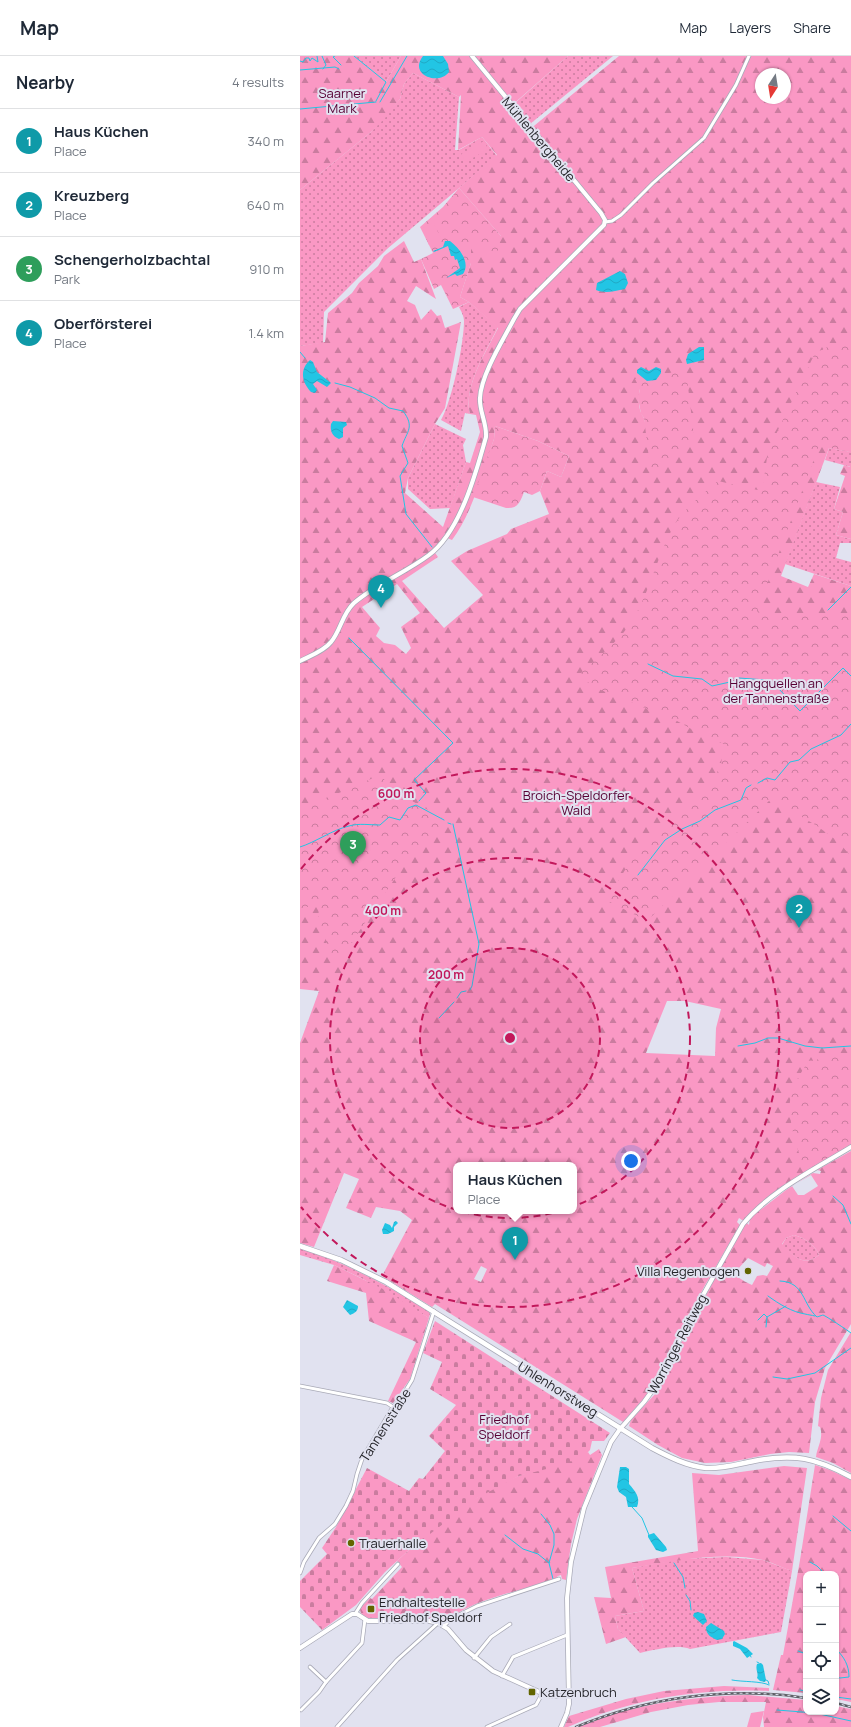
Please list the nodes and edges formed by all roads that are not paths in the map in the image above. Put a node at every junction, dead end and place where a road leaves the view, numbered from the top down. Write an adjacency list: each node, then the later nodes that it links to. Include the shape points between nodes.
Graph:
1 (472, 56): 3 (street, Mühlenbergheide)
2 (749, 56): 3 (street, via 736,85 704,138 621,215)
3 (605, 222): 4 (street, via 601,230 520,309 514,319 482,383 480,399 486,437 461,510 447,536 429,555 358,600 347,611 331,643)
4 (300, 661)
5 (851, 1147): 10 (street, Worringer Reitweg, via 782,1190 750,1215 700,1301 657,1384)
6 (300, 1246): 7 (main road, Uhlenhorstweg, via 319,1251 361,1269)
7 (434, 1311): 9 (street, Tannenstraße, via 412,1380); 10 (main road, Uhlenhorstweg)
8 (300, 1386): 9 (street)
9 (393, 1406): 13 (street, Tannenstraße, via 362,1459 346,1506 334,1524 320,1538)
10 (620, 1429): 11 (main road, Uhlenhorstweg, via 664,1455 693,1466 719,1468 788,1456 832,1466); 20 (street, via 602,1460 580,1521 568,1583)
11 (851, 1477)
12 (398, 1564): 15 (street)
13 (300, 1572)
14 (559, 1579): 19 (street, via 477,1606 451,1619)
15 (355, 1614): 16 (street); 21 (street, via 350,1614)
16 (365, 1619): 17 (street); 25 (street, via 362,1643)
17 (438, 1623): 19 (street); 30 (street, via 397,1660)
18 (510, 1624): 22 (street, via 491,1637)
19 (444, 1626): 22 (street)
20 (567, 1635): 24 (street, via 513,1658); 27 (street)
21 (300, 1648)
22 (474, 1658): 24 (street)
23 (310, 1667): 25 (street)
24 (502, 1676): 26 (street)
25 (326, 1682): 28 (street)
26 (542, 1694): 27 (street, via 552,1697); 31 (street, via 536,1705)
27 (569, 1696): 32 (street, via 569,1707)
28 (300, 1710): 29 (street)
29 (304, 1714)
30 (337, 1727)
31 (487, 1727)
32 (561, 1727)

